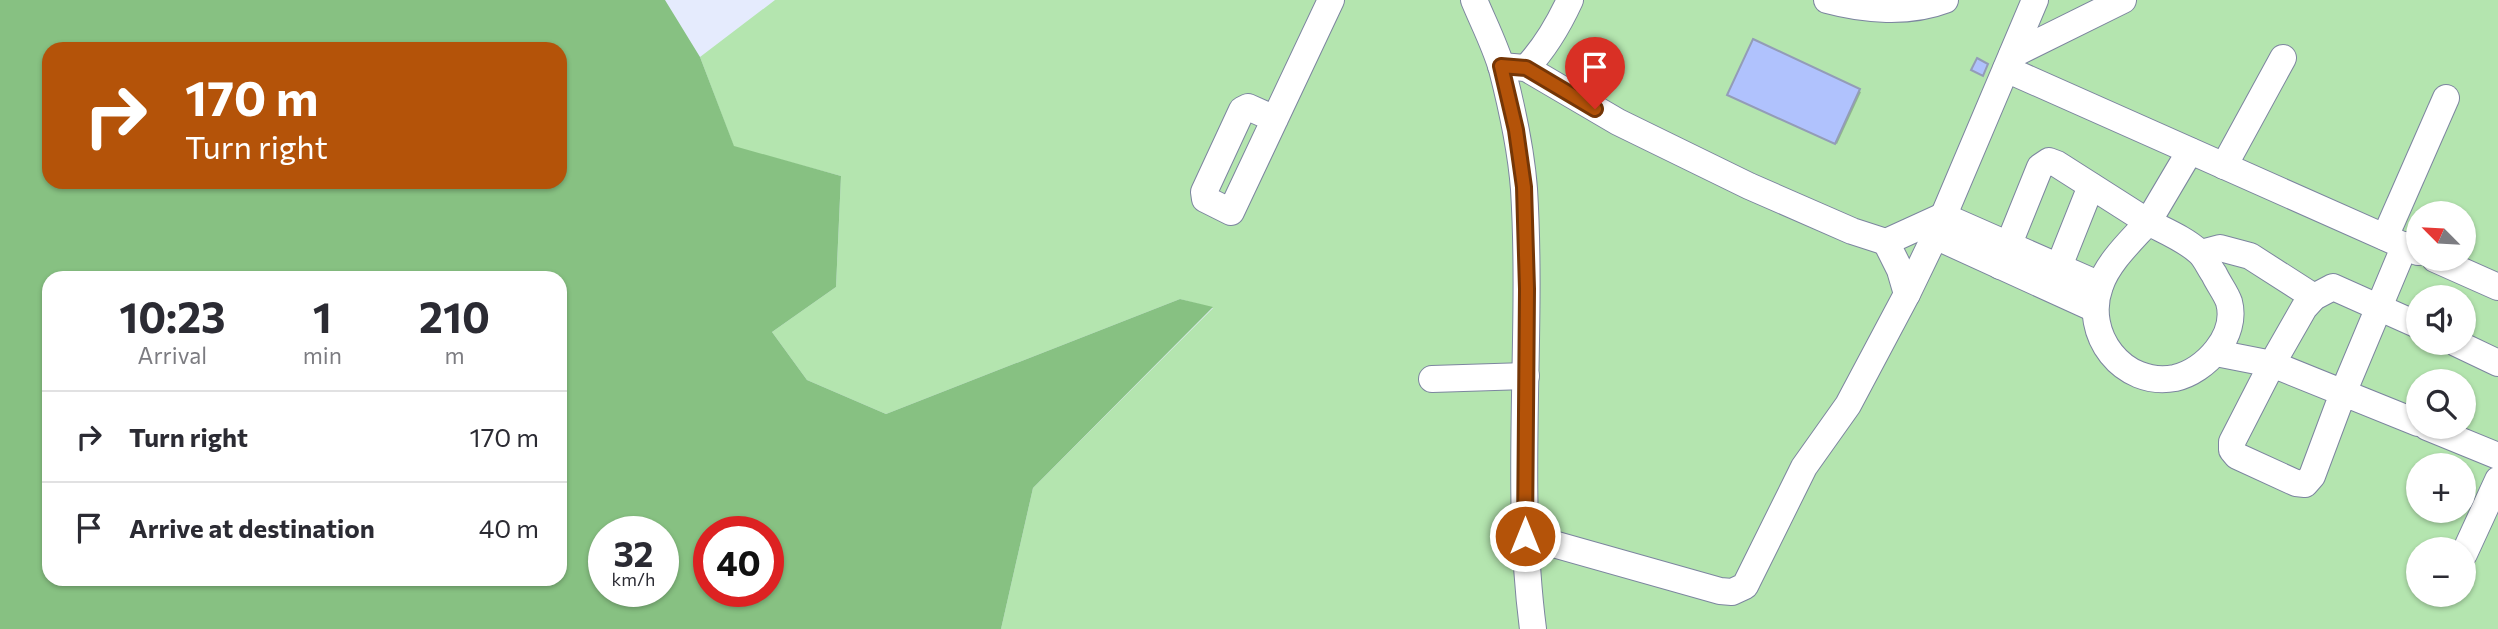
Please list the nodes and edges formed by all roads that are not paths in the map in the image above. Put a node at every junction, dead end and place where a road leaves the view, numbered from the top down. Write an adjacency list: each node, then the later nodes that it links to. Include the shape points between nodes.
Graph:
1 (1331, 0): 15 (street)
2 (1474, 0): 10 (street)
3 (1570, 0): 10 (street, via 1541,52)
4 (1827, 0): 5 (street, via 1889,9 1913,9)
5 (1945, 0)
6 (2035, 0): 9 (street)
7 (2123, 0): 9 (street)
8 (2283, 58): 13 (street)
9 (2009, 62): 12 (street); 17 (street)
10 (1513, 67): 18 (street, via 1749,186); 34 (street, via 1524,187)
11 (2446, 98): 19 (street)
12 (2190, 151): 13 (street); 16 (street)
13 (2224, 166): 19 (street)
14 (2091, 186): 16 (street); 21 (street, via 2057,164 2040,167); 23 (street)
15 (1231, 212)
16 (2148, 222): 20 (street); 26 (street, via 2112,265)
17 (1939, 226): 18 (street); 21 (street); 25 (street)
18 (1886, 242): 25 (street)
19 (2403, 245): 28 (street)
20 (2201, 253): 27 (street, via 2220,248 2250,256); 30 (street, via 2229,303 2229,325)
21 (2004, 256): 23 (street)
22 (2462, 271): 24 (street)
23 (2054, 278): 26 (street)
24 (2498, 287)
25 (1907, 294): 41 (street, via 1848,405 1804,467 1745,586 1720,591)
26 (2097, 297): 30 (street, via 2098,333 2110,354 2129,370 2151,378 2175,377 2198,369)
27 (2314, 297): 28 (street, via 2333,287); 33 (street)
28 (2379, 306): 29 (street); 36 (street)
29 (2406, 319)
30 (2216, 353): 33 (street)
31 (2476, 353): 32 (street)
32 (2498, 363)
33 (2272, 364): 36 (street); 36 (street, via 2231,450 2296,483 2305,484 2312,476)
34 (1526, 376): 35 (street); 41 (street)
35 (1432, 379)
36 (2343, 393): 37 (street)
37 (2406, 419)
38 (2456, 439): 39 (street)
39 (2498, 456)
40 (2498, 480): 42 (street)
41 (1525, 536): 43 (street)
42 (2472, 537)
43 (1533, 629)

